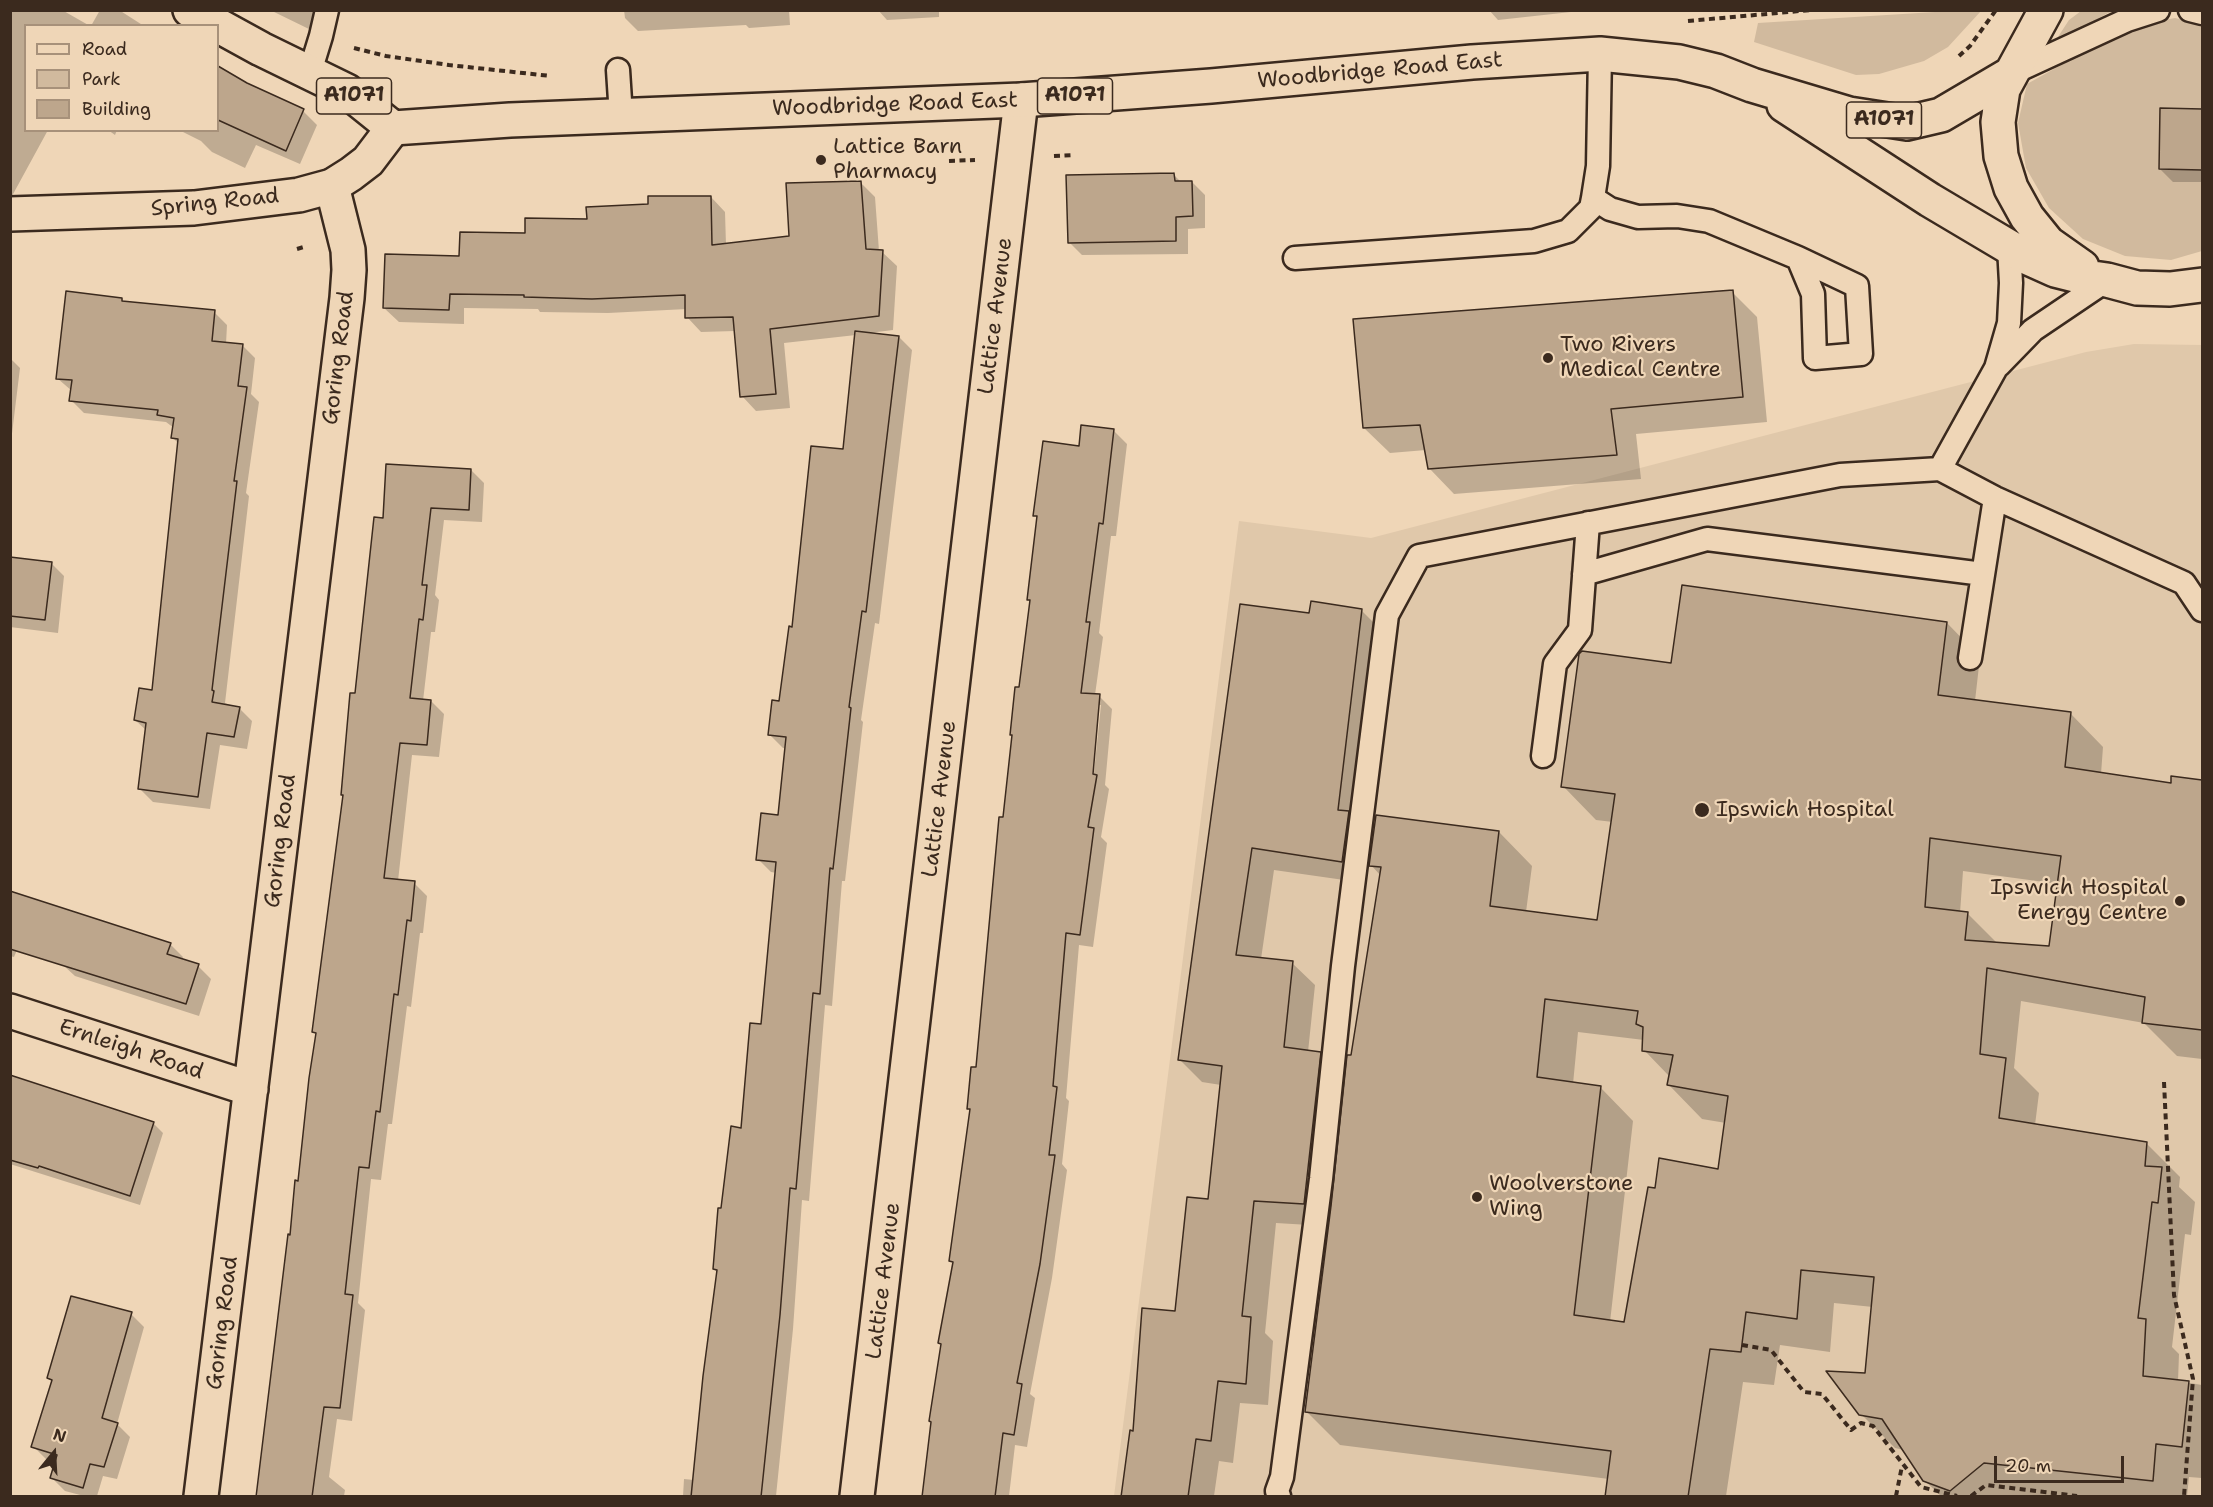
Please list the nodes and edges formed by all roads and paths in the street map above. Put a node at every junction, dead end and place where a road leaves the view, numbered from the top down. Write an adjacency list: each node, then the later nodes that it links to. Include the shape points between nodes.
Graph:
1 (190, 10): 10 (street, A1071)
2 (327, 10): 12 (lane)
3 (1811, 10): 9 (path)
4 (1996, 10): 14 (path)
5 (2046, 10): 17 (street, Woodbridge Road East)
6 (2158, 10): 17 (lane, via 2127,20)
7 (2190, 10): 8 (lane)
8 (2202, 13)
9 (1680, 22)
10 (215, 24)
11 (219, 26): 15 (street, A1071)
12 (321, 36): 15 (lane); 16 (path, via 386,56 449,65 549,76)
13 (1600, 54): 18 (street, Woodbridge Road East / A1071, via 1679,62); 19 (street, Woodbridge Road East / A1071); 23 (lane, via 1598,166)
14 (1955, 60)
15 (310, 72): 21 (street, A1071, via 347,91)
16 (618, 73): 20 (lane)
17 (2009, 75): 18 (street, Woodbridge Road East / A1071, via 1941,115 1907,123 1849,114); 28 (street, Woodbridge Road East, via 2002,89 1998,122 2001,156 2011,188 2026,217 2048,243 2074,264)
18 (1752, 85): 25 (street, Woodbridge Road East / A1071)
19 (1021, 100): 20 (street, Woodbridge Road East / A1071); 46 (street, Lattice Avenue)
20 (621, 116): 21 (street, Woodbridge Road East / A1071)
21 (393, 128): 22 (street, Spring Road, via 368,161)
22 (332, 186): 24 (street, Spring Road, via 300,195 194,208); 41 (street, Goring Road, via 348,250 347,298)
23 (1593, 198): 26 (lane, via 1591,208 1568,231 1534,241); 27 (lane, via 1638,218 1677,216 1709,221)
24 (10, 214)
25 (2009, 247): 28 (street, Woodbridge Road East / A1071, via 2055,270); 30 (lane, via 2009,323)
26 (1295, 258)
27 (1798, 258)
28 (2107, 280): 29 (street, Woodbridge Road East, via 2137,288); 30 (lane, via 2033,330)
29 (2202, 285)
30 (1996, 368): 31 (lane)
31 (1940, 469): 32 (lane); 33 (lane, via 1840,475)
32 (1995, 498): 35 (lane); 36 (lane, via 2184,583)
33 (1588, 523): 34 (lane); 44 (lane, via 1419,556 1387,615 1344,955 1321,1179 1282,1477)
34 (1584, 574): 35 (lane, via 1707,539); 38 (lane, via 1580,630 1555,664)
35 (1983, 574): 37 (lane)
36 (2202, 610)
37 (1970, 658)
38 (1543, 756)
39 (10, 1011): 41 (street, Ernleigh Road)
40 (2164, 1082): 51 (path, via 2175,1295 2193,1379)
41 (251, 1089): 45 (street, Goring Road)
42 (1742, 1345): 43 (path, via 1771,1350 1804,1392 1822,1394 1851,1430 1862,1424 1873,1426)
43 (1902, 1465): 47 (path); 48 (path, via 1921,1487)
44 (1275, 1495)
45 (201, 1497)
46 (857, 1497)
47 (1896, 1497)
48 (1957, 1497)
49 (1971, 1497): 50 (path, via 1986,1485)
50 (2077, 1497)
51 (2184, 1497)

